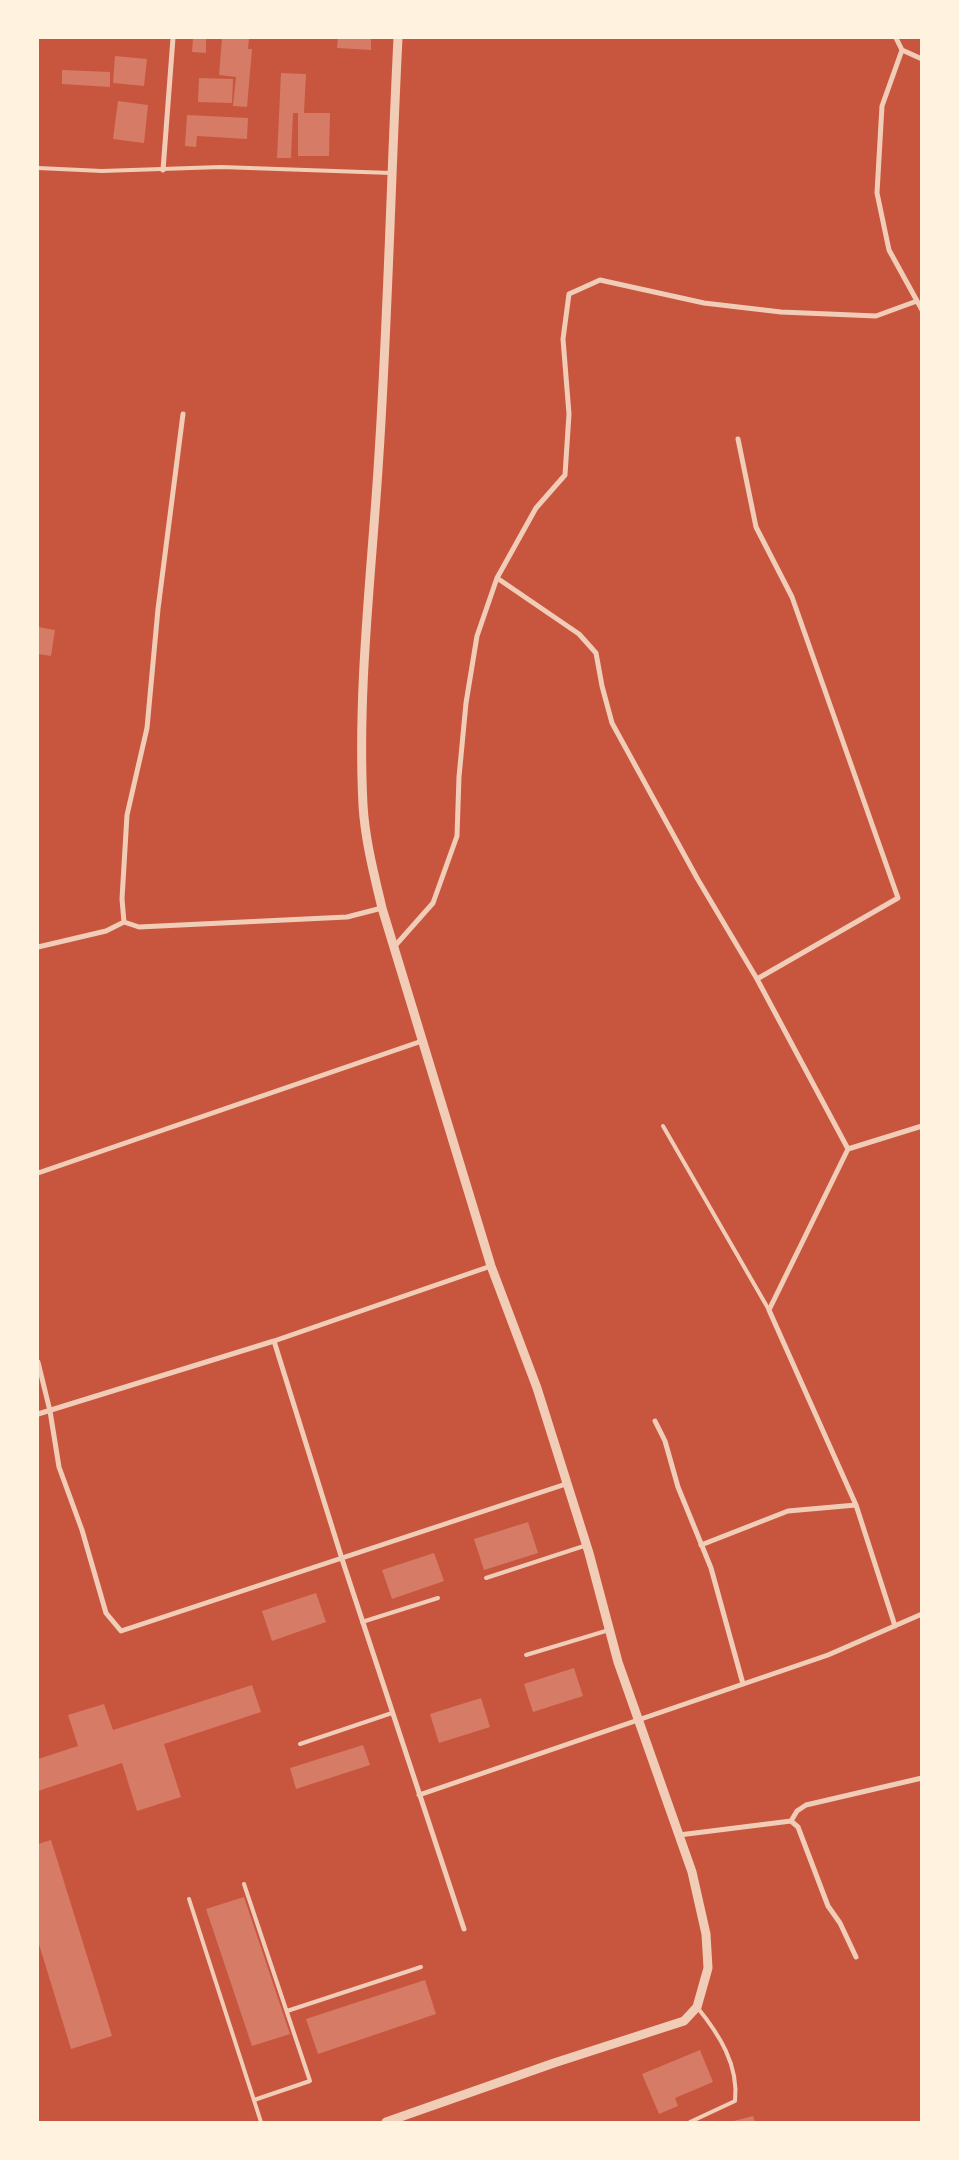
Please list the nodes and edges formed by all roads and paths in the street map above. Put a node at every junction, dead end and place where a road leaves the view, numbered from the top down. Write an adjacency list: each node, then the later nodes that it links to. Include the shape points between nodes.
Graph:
1 (173, 38): 7 (street)
2 (398, 38): 8 (street)
3 (896, 38): 4 (street)
4 (902, 50): 5 (street); 9 (street, via 882,106 877,193 889,250)
5 (922, 59)
6 (38, 168): 7 (lane)
7 (163, 170): 8 (lane, via 221,167)
8 (391, 173): 14 (street, via 385,365 362,708 364,806 369,854)
9 (917, 301): 10 (street); 13 (street, via 876,316 781,312 704,303 600,280 570,294 563,339 569,414 565,475 536,508)
10 (922, 310)
11 (183, 414): 15 (street, via 158,609 147,728 128,815 122,899)
12 (738, 439): 18 (street, via 756,527 792,597 898,898)
13 (497, 578): 16 (street, via 477,636 466,703 457,836 433,904); 18 (street, via 579,634 596,653 612,723)
14 (382, 908): 15 (street, via 347,917 139,927); 16 (street)
15 (124, 922): 17 (street, via 106,931)
16 (394, 946): 19 (street)
17 (38, 947)
18 (757, 979): 22 (street)
19 (422, 1042): 23 (street); 24 (street)
20 (664, 1126): 25 (lane)
21 (922, 1126): 22 (street)
22 (848, 1148): 25 (street)
23 (38, 1173)
24 (492, 1266): 26 (street); 31 (street, via 537,1388)
25 (769, 1310): 32 (street)
26 (274, 1341): 28 (street); 35 (street)
27 (38, 1362): 28 (street)
28 (50, 1411): 29 (street); 35 (street, via 59,1467 82,1530 106,1613 121,1631)
29 (38, 1414)
30 (655, 1420): 34 (street)
31 (566, 1484): 33 (street); 35 (street)
32 (856, 1505): 34 (street, via 788,1511); 40 (street)
33 (587, 1545): 36 (lane); 41 (street)
34 (701, 1546): 43 (street, via 711,1568)
35 (342, 1559): 39 (street)
36 (486, 1578)
37 (438, 1598): 39 (lane)
38 (922, 1614): 40 (street)
39 (362, 1622): 44 (street)
40 (895, 1626): 43 (street, via 828,1655)
41 (609, 1630): 42 (lane); 45 (street)
42 (526, 1655)
43 (743, 1684): 45 (street)
44 (392, 1713): 46 (lane); 48 (street)
45 (640, 1719): 48 (street); 50 (street)
46 (300, 1744)
47 (922, 1778): 49 (street, via 806,1805)
48 (419, 1795): 53 (street)
49 (791, 1821): 50 (street); 54 (street, via 798,1827 828,1906 840,1922)
50 (679, 1835): 56 (street, via 692,1872 706,1934 708,1968)
51 (244, 1884): 57 (lane)
52 (189, 1899): 58 (lane)
53 (464, 1929)
54 (856, 1957)
55 (421, 1967): 57 (lane)
56 (697, 2007): 60 (street, via 684,2021); 61 (lane, via 725,2046 736,2086 735,2101)
57 (287, 2011): 58 (lane, via 310,2081)
58 (254, 2100): 59 (lane)
59 (261, 2122)
60 (386, 2122)
61 (690, 2122)

